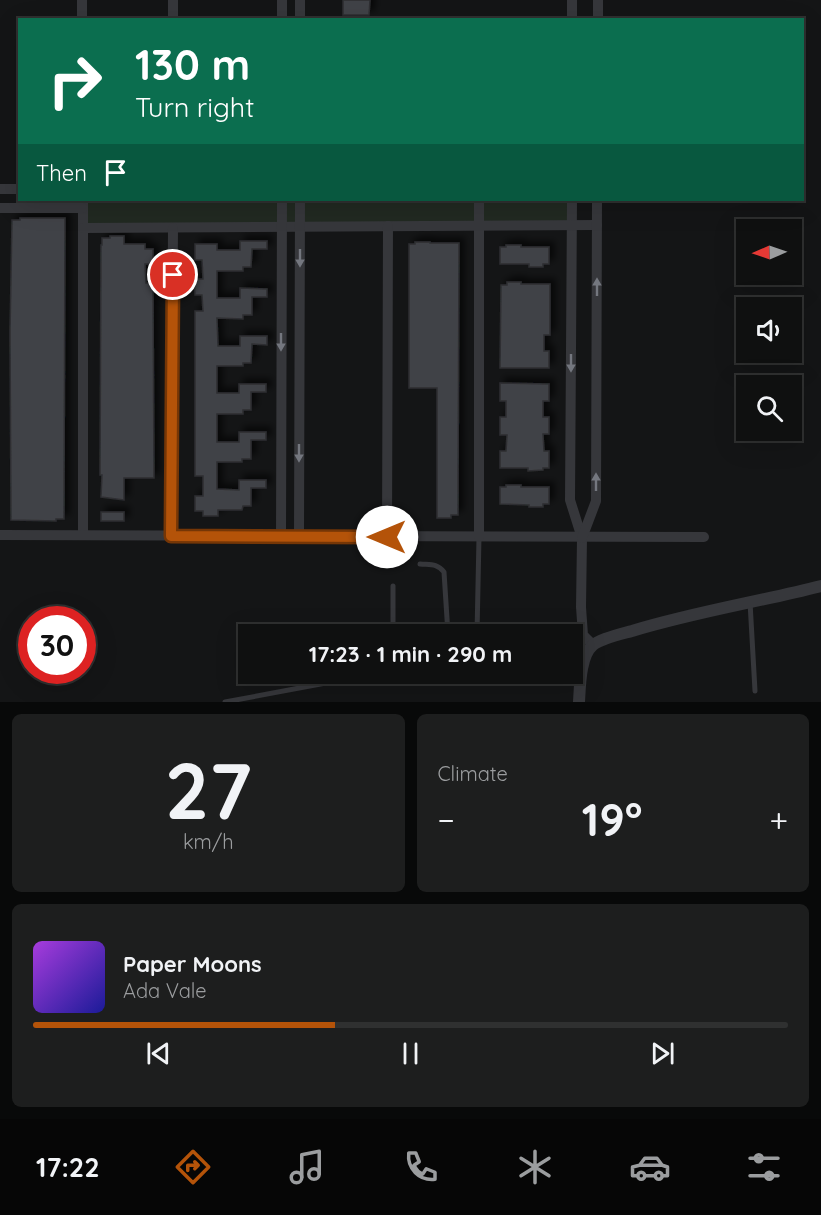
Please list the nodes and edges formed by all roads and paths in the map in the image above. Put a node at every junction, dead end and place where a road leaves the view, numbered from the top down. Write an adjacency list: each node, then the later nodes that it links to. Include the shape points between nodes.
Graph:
1 (82, 0): 7 (street)
2 (173, 0): 8 (street)
3 (282, 0): 9 (street)
4 (300, 0): 10 (street)
5 (572, 0): 11 (street)
6 (598, 0): 12 (street)
7 (82, 18)
8 (173, 18)
9 (282, 18)
10 (300, 18)
11 (572, 18)
12 (598, 18)
13 (0, 189): 14 (street)
14 (18, 189)
15 (282, 201): 26 (street)
16 (300, 201): 27 (street)
17 (479, 201): 25 (street)
18 (572, 201): 22 (street)
19 (597, 201): 23 (street)
20 (83, 204): 21 (street); 28 (street)
21 (0, 208)
22 (572, 225): 23 (street); 25 (street); 37 (street, one-way to 37, via 570,500)
23 (597, 225): 37 (street, one-way to 23, via 596,501)
24 (388, 226): 25 (street); 27 (street); 35 (street)
25 (480, 226): 36 (street)
26 (282, 227): 27 (street); 29 (street); 33 (street, one-way to 33)
27 (300, 227): 34 (street, one-way to 34)
28 (83, 228): 29 (street); 31 (street)
29 (173, 228): 32 (street)
30 (0, 535): 31 (street)
31 (83, 535): 32 (street)
32 (171, 536): 33 (street)
33 (281, 536): 34 (street)
34 (299, 536): 35 (street)
35 (387, 537): 36 (street)
36 (478, 537): 37 (street); 45 (lane)
37 (582, 537): 38 (street); 46 (street, via 583,634)
38 (704, 537)
39 (420, 564): 44 (lane, via 435,565 444,572)
40 (393, 586): 43 (lane)
41 (821, 586): 42 (street)
42 (750, 602): 46 (street, via 651,625); 48 (lane)
43 (393, 624)
44 (447, 624)
45 (477, 624)
46 (593, 645): 50 (street, via 580,676)
47 (321, 684): 49 (lane)
48 (755, 691)
49 (225, 702)
50 (579, 702)

